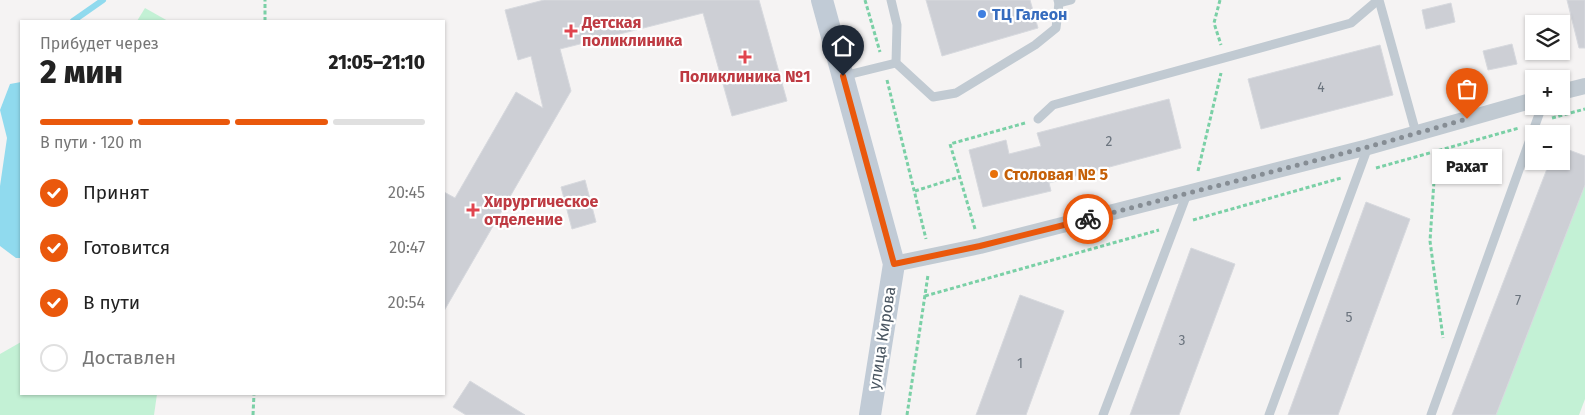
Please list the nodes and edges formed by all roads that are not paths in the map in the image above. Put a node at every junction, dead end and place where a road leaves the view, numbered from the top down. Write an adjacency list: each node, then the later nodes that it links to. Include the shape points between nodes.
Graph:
1 (822, 0): 7 (street, улица Кирова)
2 (891, 0): 6 (lane, via 898,25)
3 (1071, 0): 5 (lane)
4 (1379, 0): 12 (lane, via 1351,23 1053,105); 13 (lane)
5 (1058, 2): 6 (lane, via 1056,28 1036,45 956,93 933,97)
6 (896, 63): 7 (lane)
7 (843, 76): 16 (street, улица Кирова)
8 (1585, 86): 9 (street)
9 (1570, 90)
10 (1525, 102): 13 (street)
11 (1539, 115): 20 (lane)
12 (1038, 118)
13 (1416, 133): 14 (street)
14 (1368, 147): 15 (street); 19 (lane)
15 (1187, 194): 16 (street); 18 (lane)
16 (894, 264): 17 (street, улица Кирова)
17 (870, 415)
18 (1103, 415)
19 (1269, 415)
20 (1431, 415)

